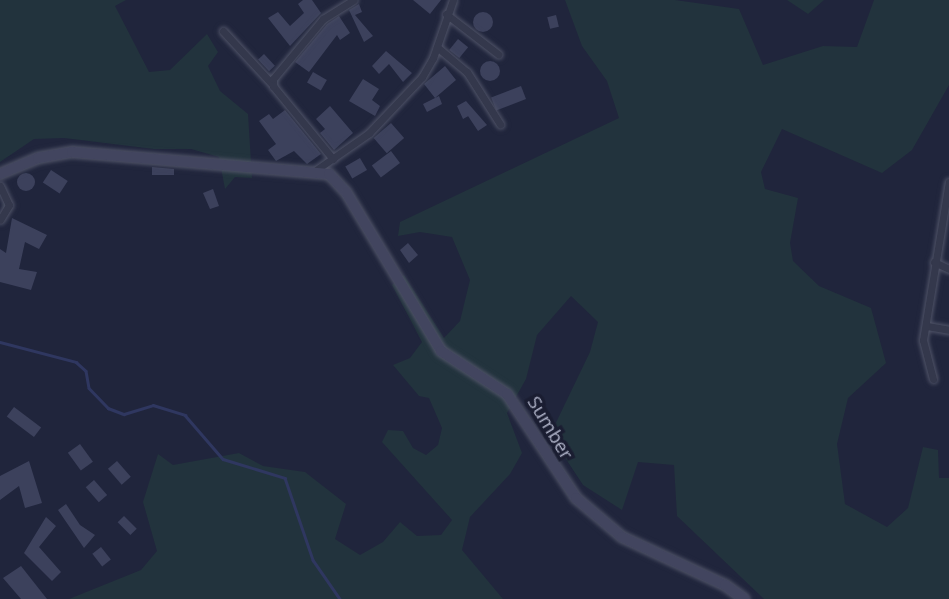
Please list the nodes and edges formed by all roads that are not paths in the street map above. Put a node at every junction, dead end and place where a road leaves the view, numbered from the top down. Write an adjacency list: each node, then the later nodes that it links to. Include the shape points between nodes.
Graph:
1 (354, 0): 7 (street, via 323,19 275,73)
2 (453, 0): 3 (street)
3 (446, 14): 5 (street); 6 (street)
4 (223, 32): 7 (street)
5 (437, 47): 8 (street, via 467,72); 9 (street, via 422,77 357,142)
6 (498, 54)
7 (273, 86): 9 (street)
8 (500, 124)
9 (333, 159): 10 (street)
10 (316, 170): 11 (street, via 252,169 173,157 72,152 38,158); 20 (street, Sumber, via 335,178 346,192 441,351 492,381 512,399 576,498 622,537)
11 (0, 174)
12 (949, 182): 15 (street)
13 (0, 186): 14 (street, via 9,205)
14 (0, 220)
15 (934, 262): 16 (street); 17 (street)
16 (949, 269)
17 (927, 326): 18 (street); 19 (street, via 923,340)
18 (949, 330)
19 (933, 379)
20 (744, 599)

